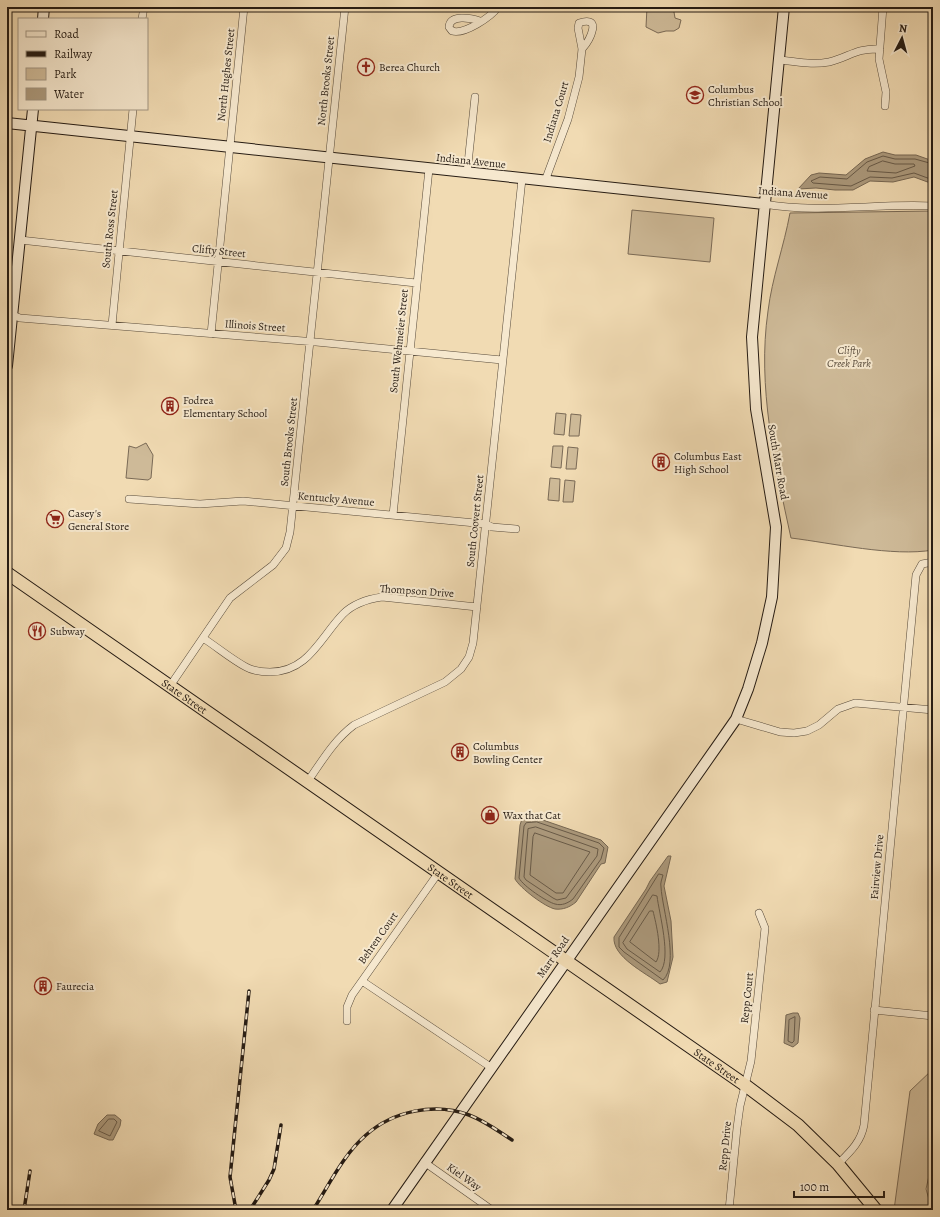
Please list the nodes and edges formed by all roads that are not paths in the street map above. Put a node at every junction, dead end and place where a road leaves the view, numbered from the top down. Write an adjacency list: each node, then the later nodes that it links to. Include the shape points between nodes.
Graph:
1 (44, 7): 8 (street)
2 (144, 7): 9 (street)
3 (244, 7): 21 (street, North Hughes Street)
4 (345, 7): 22 (street, North Brooks Street)
5 (498, 7): 10 (street)
6 (784, 7): 13 (street, South Marr Road)
7 (883, 7): 12 (street)
8 (43, 18)
9 (142, 18)
10 (480, 21)
11 (582, 49): 26 (street, Indiana Court, via 579,77 568,119)
12 (880, 49): 13 (street, via 866,48 818,64); 15 (street, via 879,59 886,92)
13 (780, 60): 27 (street, South Marr Road)
14 (475, 97): 24 (street)
15 (885, 106)
16 (33, 110): 19 (street)
17 (133, 110): 20 (street, South Ross Street)
18 (7, 123): 19 (street, Indiana Avenue)
19 (32, 126): 20 (street, Indiana Avenue); 29 (street)
20 (130, 136): 21 (street, Indiana Avenue); 30 (street, South Ross Street)
21 (230, 145): 22 (street, Indiana Avenue); 31 (street, North Hughes Street)
22 (330, 157): 23 (street, Indiana Avenue); 32 (street, South Brooks Street)
23 (429, 169): 24 (street, Indiana Avenue); 33 (street, South Wehmeier Street)
24 (467, 173): 25 (street, Indiana Avenue)
25 (522, 179): 26 (street, Indiana Avenue); 39 (street, South Coovert Street)
26 (545, 181): 27 (street, Indiana Avenue)
27 (764, 204): 28 (street, Indiana Avenue, via 801,208); 53 (street, South Marr Road, via 752,337 756,409 776,527 772,597 762,643)
28 (933, 206)
29 (20, 240): 30 (street, Clifty Street); 34 (street)
30 (119, 251): 31 (street, Clifty Street); 35 (street, South Ross Street)
31 (218, 262): 32 (street, Clifty Street); 36 (street, North Hughes Street)
32 (318, 272): 33 (street, Clifty Street); 37 (street, South Brooks Street)
33 (416, 283): 38 (street, South Wehmeier Street)
34 (10, 314): 35 (street, Illinois Street, via 20,318); 40 (street)
35 (112, 326): 36 (street, Illinois Street)
36 (211, 334): 37 (street, Illinois Street)
37 (311, 341): 38 (street, Illinois Street); 42 (street, South Brooks Street)
38 (410, 351): 39 (street, Illinois Street); 43 (street, South Wehmeier Street)
39 (502, 360): 44 (street, South Coovert Street)
40 (7, 366)
41 (129, 499): 42 (street, Kentucky Avenue, via 196,504 243,501)
42 (293, 506): 43 (street, Kentucky Avenue); 49 (street, South Brooks Street, via 286,548 273,565 230,598)
43 (393, 515): 44 (street, Kentucky Avenue)
44 (486, 524): 45 (street, Kentucky Avenue); 48 (street, South Coovert Street)
45 (516, 529)
46 (933, 562): 51 (street, Fairview Drive, via 922,564 916,575)
47 (7, 573): 50 (highway, State Street)
48 (477, 607): 49 (street, Thompson Drive, via 382,597 370,599 344,613 303,662 278,672 246,668); 54 (street, South Coovert Street, via 473,643 469,658 461,669 445,682 354,725 336,741)
49 (203, 638): 50 (street, South Brooks Street)
50 (170, 686): 54 (highway, State Street)
51 (903, 707): 52 (street); 53 (street, via 846,704 819,725 807,731 794,733 780,732); 59 (street, Fairview Drive)
52 (933, 710)
53 (736, 719): 57 (street, Marr Road)
54 (308, 781): 55 (highway, State Street)
55 (439, 872): 57 (highway, State Street); 58 (street, Behren Court)
56 (759, 913): 63 (street, Repp Court, via 765,928 751,1061)
57 (565, 961): 62 (street, Marr Road); 63 (highway, State Street)
58 (362, 981): 61 (street, Behren Court, via 352,995); 62 (street)
59 (874, 1010): 60 (street); 65 (street, Fairview Drive, via 862,1132 855,1147)
60 (933, 1016)
61 (347, 1021)
62 (492, 1068): 64 (street, Marr Road)
63 (745, 1085): 65 (highway, State Street, via 798,1125); 68 (street, Repp Drive, via 737,1128)
64 (424, 1162): 66 (street, Marr Road); 67 (street, Kiel Way)
65 (838, 1164): 69 (highway, State Street)
66 (392, 1210)
67 (492, 1210)
68 (730, 1210)
69 (876, 1210)

